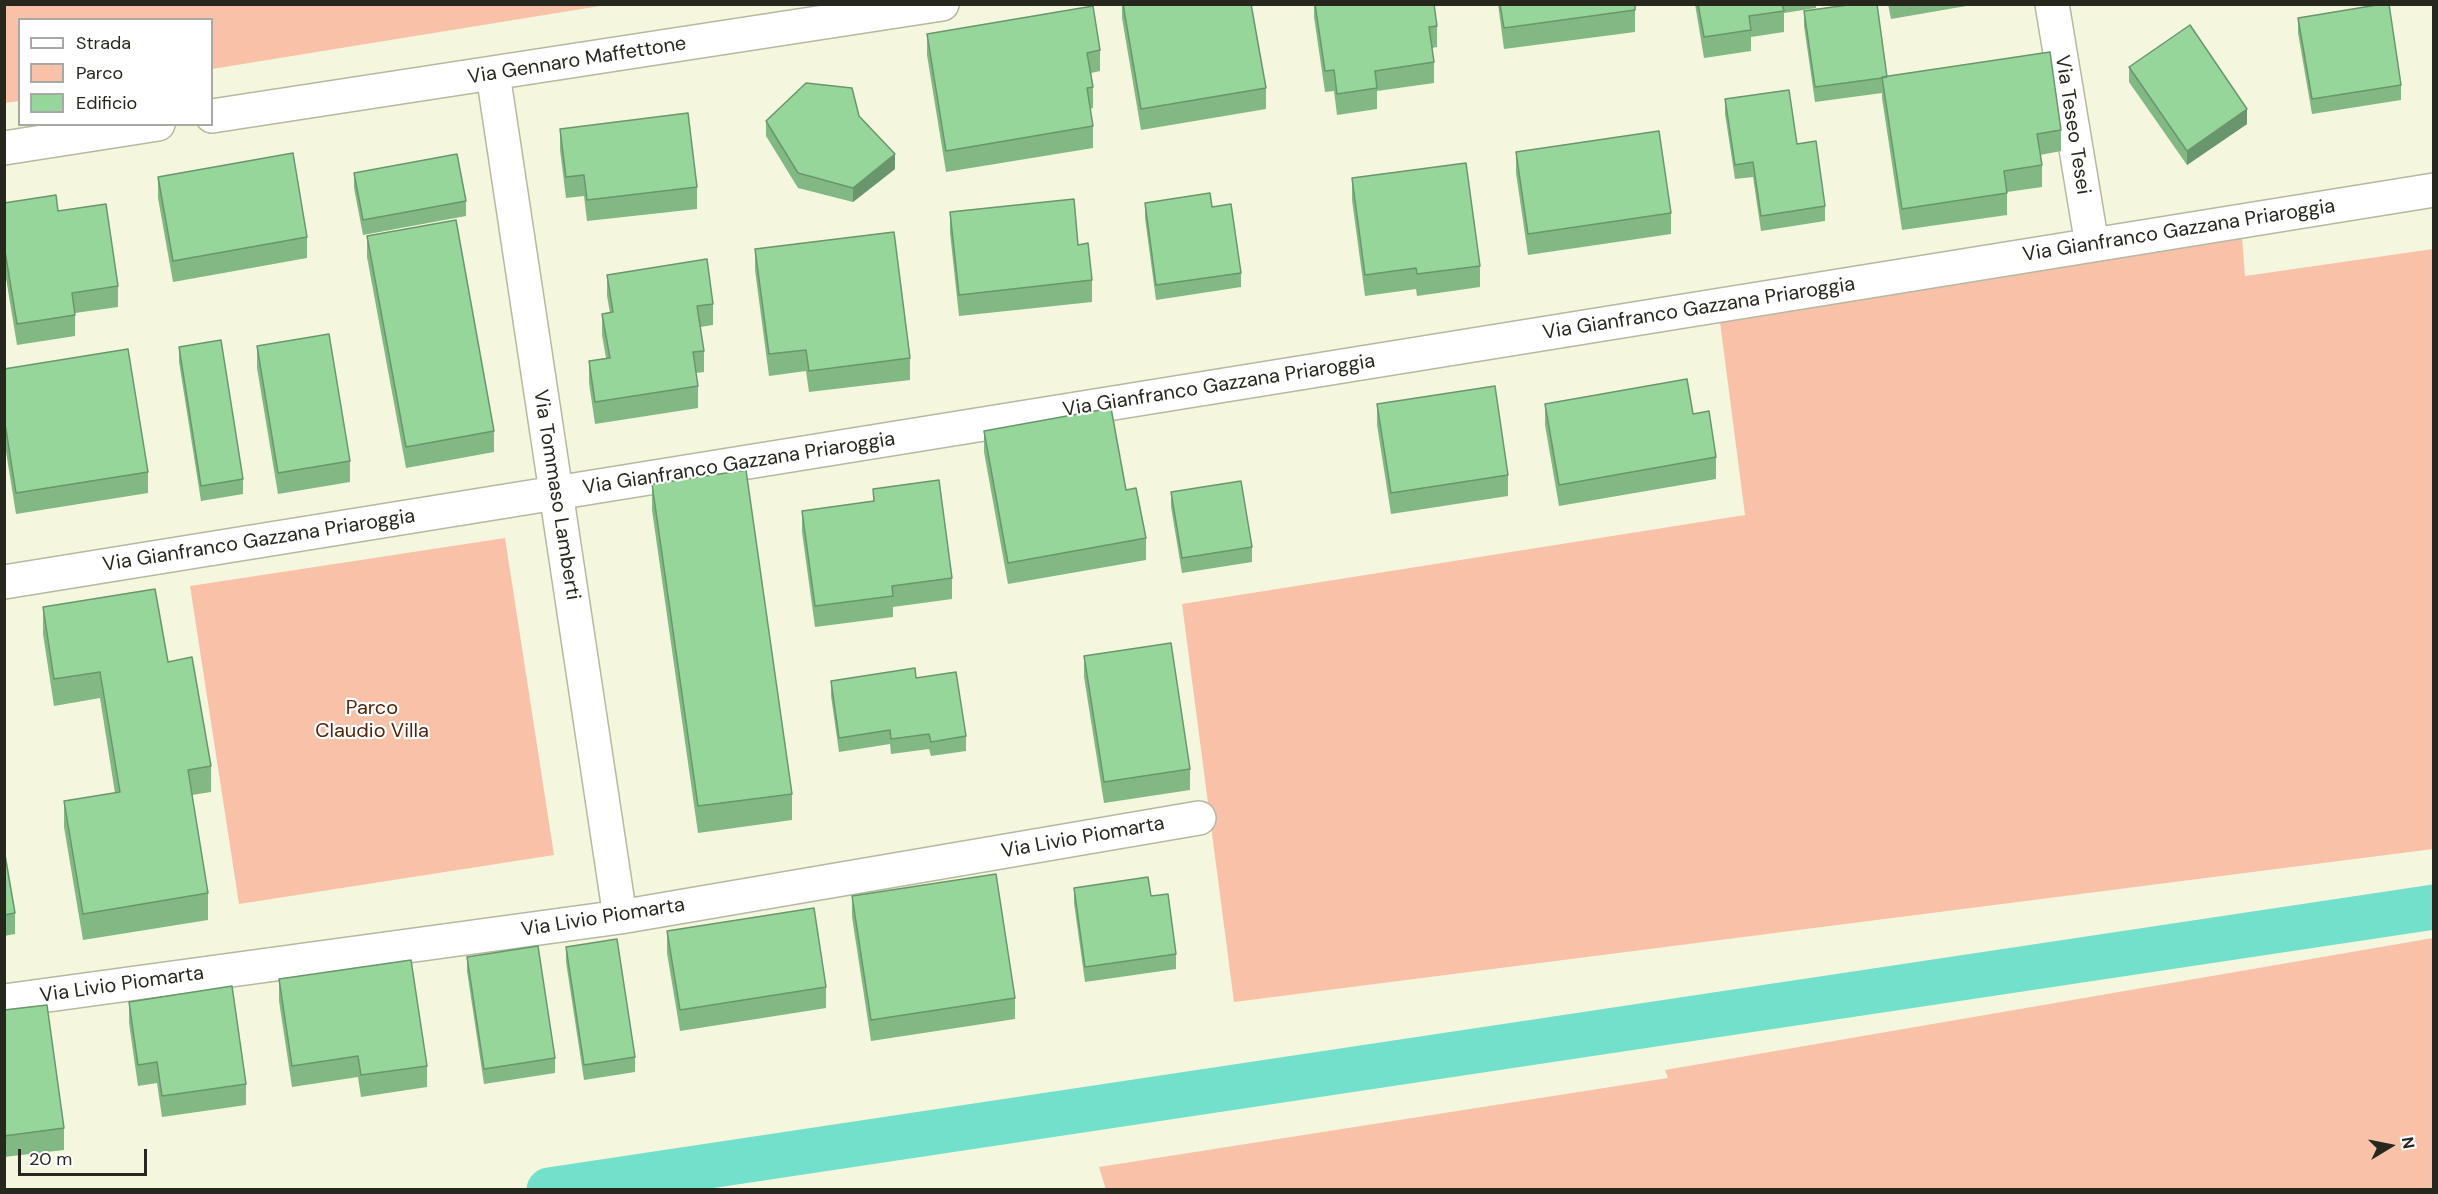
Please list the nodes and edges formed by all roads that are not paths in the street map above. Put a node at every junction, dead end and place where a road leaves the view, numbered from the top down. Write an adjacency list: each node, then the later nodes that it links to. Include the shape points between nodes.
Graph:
1 (942, 4): 3 (street, Via Gennaro Maffettone)
2 (2052, 4): 8 (street, Via Teseo Tesei)
3 (493, 74): 4 (street, Via Gennaro Maffettone); 9 (street, Via Tommaso Lamberti)
4 (213, 116)
5 (145, 126): 6 (street)
6 (4, 148)
7 (2433, 190): 8 (street, Via Gianfranco Gazzana Priaroggia)
8 (2092, 245): 9 (street, Via Gianfranco Gazzana Priaroggia)
9 (556, 494): 10 (street, Via Gianfranco Gazzana Priaroggia); 12 (street, Via Tommaso Lamberti)
10 (4, 582)
11 (1199, 818): 12 (street, Via Livio Piomarta)
12 (620, 917): 13 (street, Via Livio Piomarta)
13 (4, 1001)

